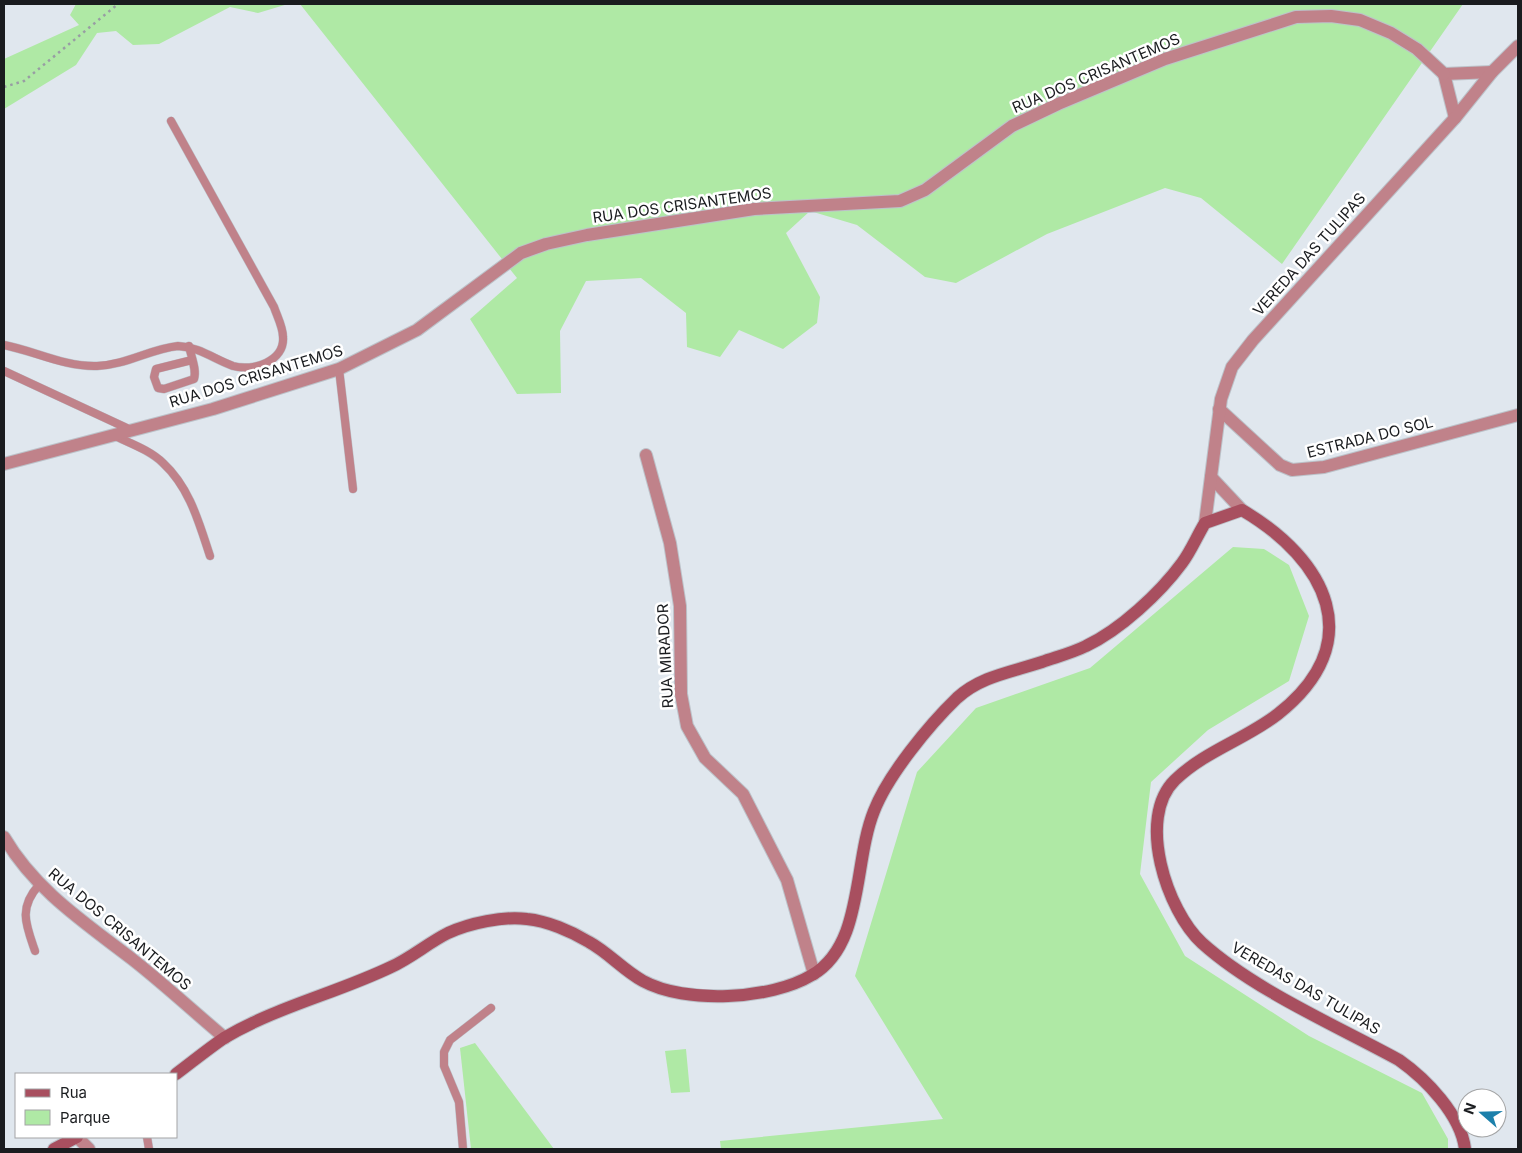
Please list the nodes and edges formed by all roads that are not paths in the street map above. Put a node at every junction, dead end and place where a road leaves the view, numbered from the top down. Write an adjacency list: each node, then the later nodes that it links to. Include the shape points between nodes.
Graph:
1 (1518, 46): 2 (street, VEREDA DAS TULIPAS)
2 (1492, 72): 3 (street); 4 (street, VEREDA DAS TULIPAS)
3 (1444, 74): 4 (street); 9 (street, RUA DOS CRISANTEMOS, via 1417,49 1360,20 1331,16 1296,17 1164,59 1043,111 1012,126 925,190 900,201 754,209 587,235 521,253 417,330)
4 (1455, 118): 11 (street, VEREDA DAS TULIPAS, via 1253,340 1232,367)
5 (170, 122): 7 (lane, via 274,307 283,337 279,353 273,359 247,367 235,366)
6 (4, 345): 7 (lane, via 68,364 97,366 169,347)
7 (188, 346): 8 (lane)
8 (192, 360): 8 (lane, via 156,370 154,377 158,388 194,379)
9 (339, 370): 13 (street, RUA DOS CRISANTEMOS, via 213,409); 18 (lane)
10 (4, 372): 13 (lane)
11 (1218, 409): 12 (street, ESTRADA DO SOL, via 1280,465 1292,470 1356,460); 17 (street, VEREDA DAS TULIPAS)
12 (1518, 415)
13 (131, 430): 14 (street, RUA DOS CRISANTEMOS)
14 (112, 435): 16 (street, RUA DOS CRISANTEMOS); 21 (lane, via 151,454 177,478 195,512)
15 (646, 455): 25 (street, RUA MIRADOR, via 670,543 680,606 681,694 687,726 706,758 743,794 787,880)
16 (4, 464)
17 (1212, 477): 19 (street); 20 (street, VEREDA DAS TULIPAS)
18 (353, 489)
19 (1242, 510): 20 (main road); 34 (main road, VEREDAS DAS TULIPAS, via 1287,541 1319,583 1330,622 1328,645 1318,669 1277,715 1195,765 1174,782 1161,804 1158,832 1159,861 1168,893 1200,942 1223,960 1418,1074 1450,1114)
20 (1205, 523): 25 (main road, via 1183,562 1159,591 1123,621 1087,646 982,680 940,714 874,809 864,840 848,929 838,953)
21 (210, 556)
22 (4, 837): 23 (street, RUA DOS CRISANTEMOS)
23 (39, 885): 24 (lane, via 25,907); 27 (street, RUA DOS CRISANTEMOS)
24 (34, 951)
25 (814, 974): 27 (main road, via 768,991 697,996 647,983 589,941 559,927 526,918 498,920 450,932 394,966)
26 (491, 1008): 33 (lane, via 450,1040 444,1052 444,1066 458,1102)
27 (225, 1038): 28 (main road)
28 (177, 1073)
29 (75, 1138): 31 (main road)
30 (78, 1138): 32 (street)
31 (54, 1149)
32 (89, 1149)
33 (463, 1149)
34 (1465, 1149)

